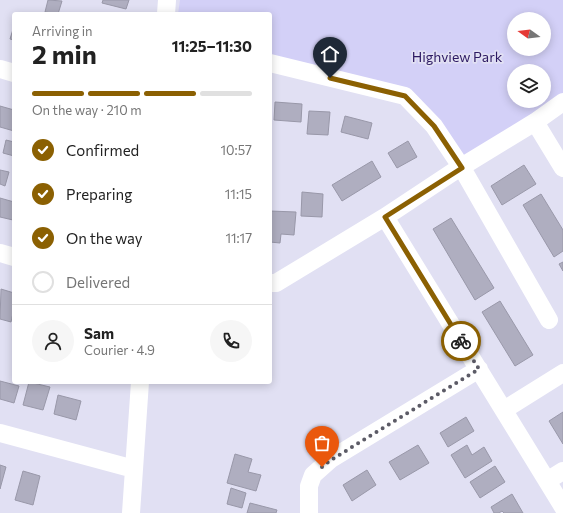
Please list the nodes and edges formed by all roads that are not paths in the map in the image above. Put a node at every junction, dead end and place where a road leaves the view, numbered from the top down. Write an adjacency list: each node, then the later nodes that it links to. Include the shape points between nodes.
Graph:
1 (167, 0): 2 (street)
2 (166, 12)
3 (272, 63): 8 (street, via 405,96 434,126)
4 (0, 69): 5 (street)
5 (12, 72)
6 (563, 102): 7 (street)
7 (535, 122): 8 (street); 9 (street)
8 (462, 168): 10 (street); 14 (street)
9 (563, 168)
10 (385, 217): 13 (street, via 276,283); 15 (street)
11 (0, 253): 12 (street)
12 (12, 256)
13 (272, 283)
14 (549, 320)
15 (479, 369): 18 (street); 25 (street, via 326,463 313,475 309,486)
16 (563, 373): 18 (street)
17 (140, 384): 20 (street)
18 (504, 410): 22 (street)
19 (0, 433): 20 (street)
20 (134, 469): 24 (street)
21 (563, 471): 22 (street)
22 (547, 481): 23 (street)
23 (563, 507)
24 (131, 513)
25 (309, 513)

